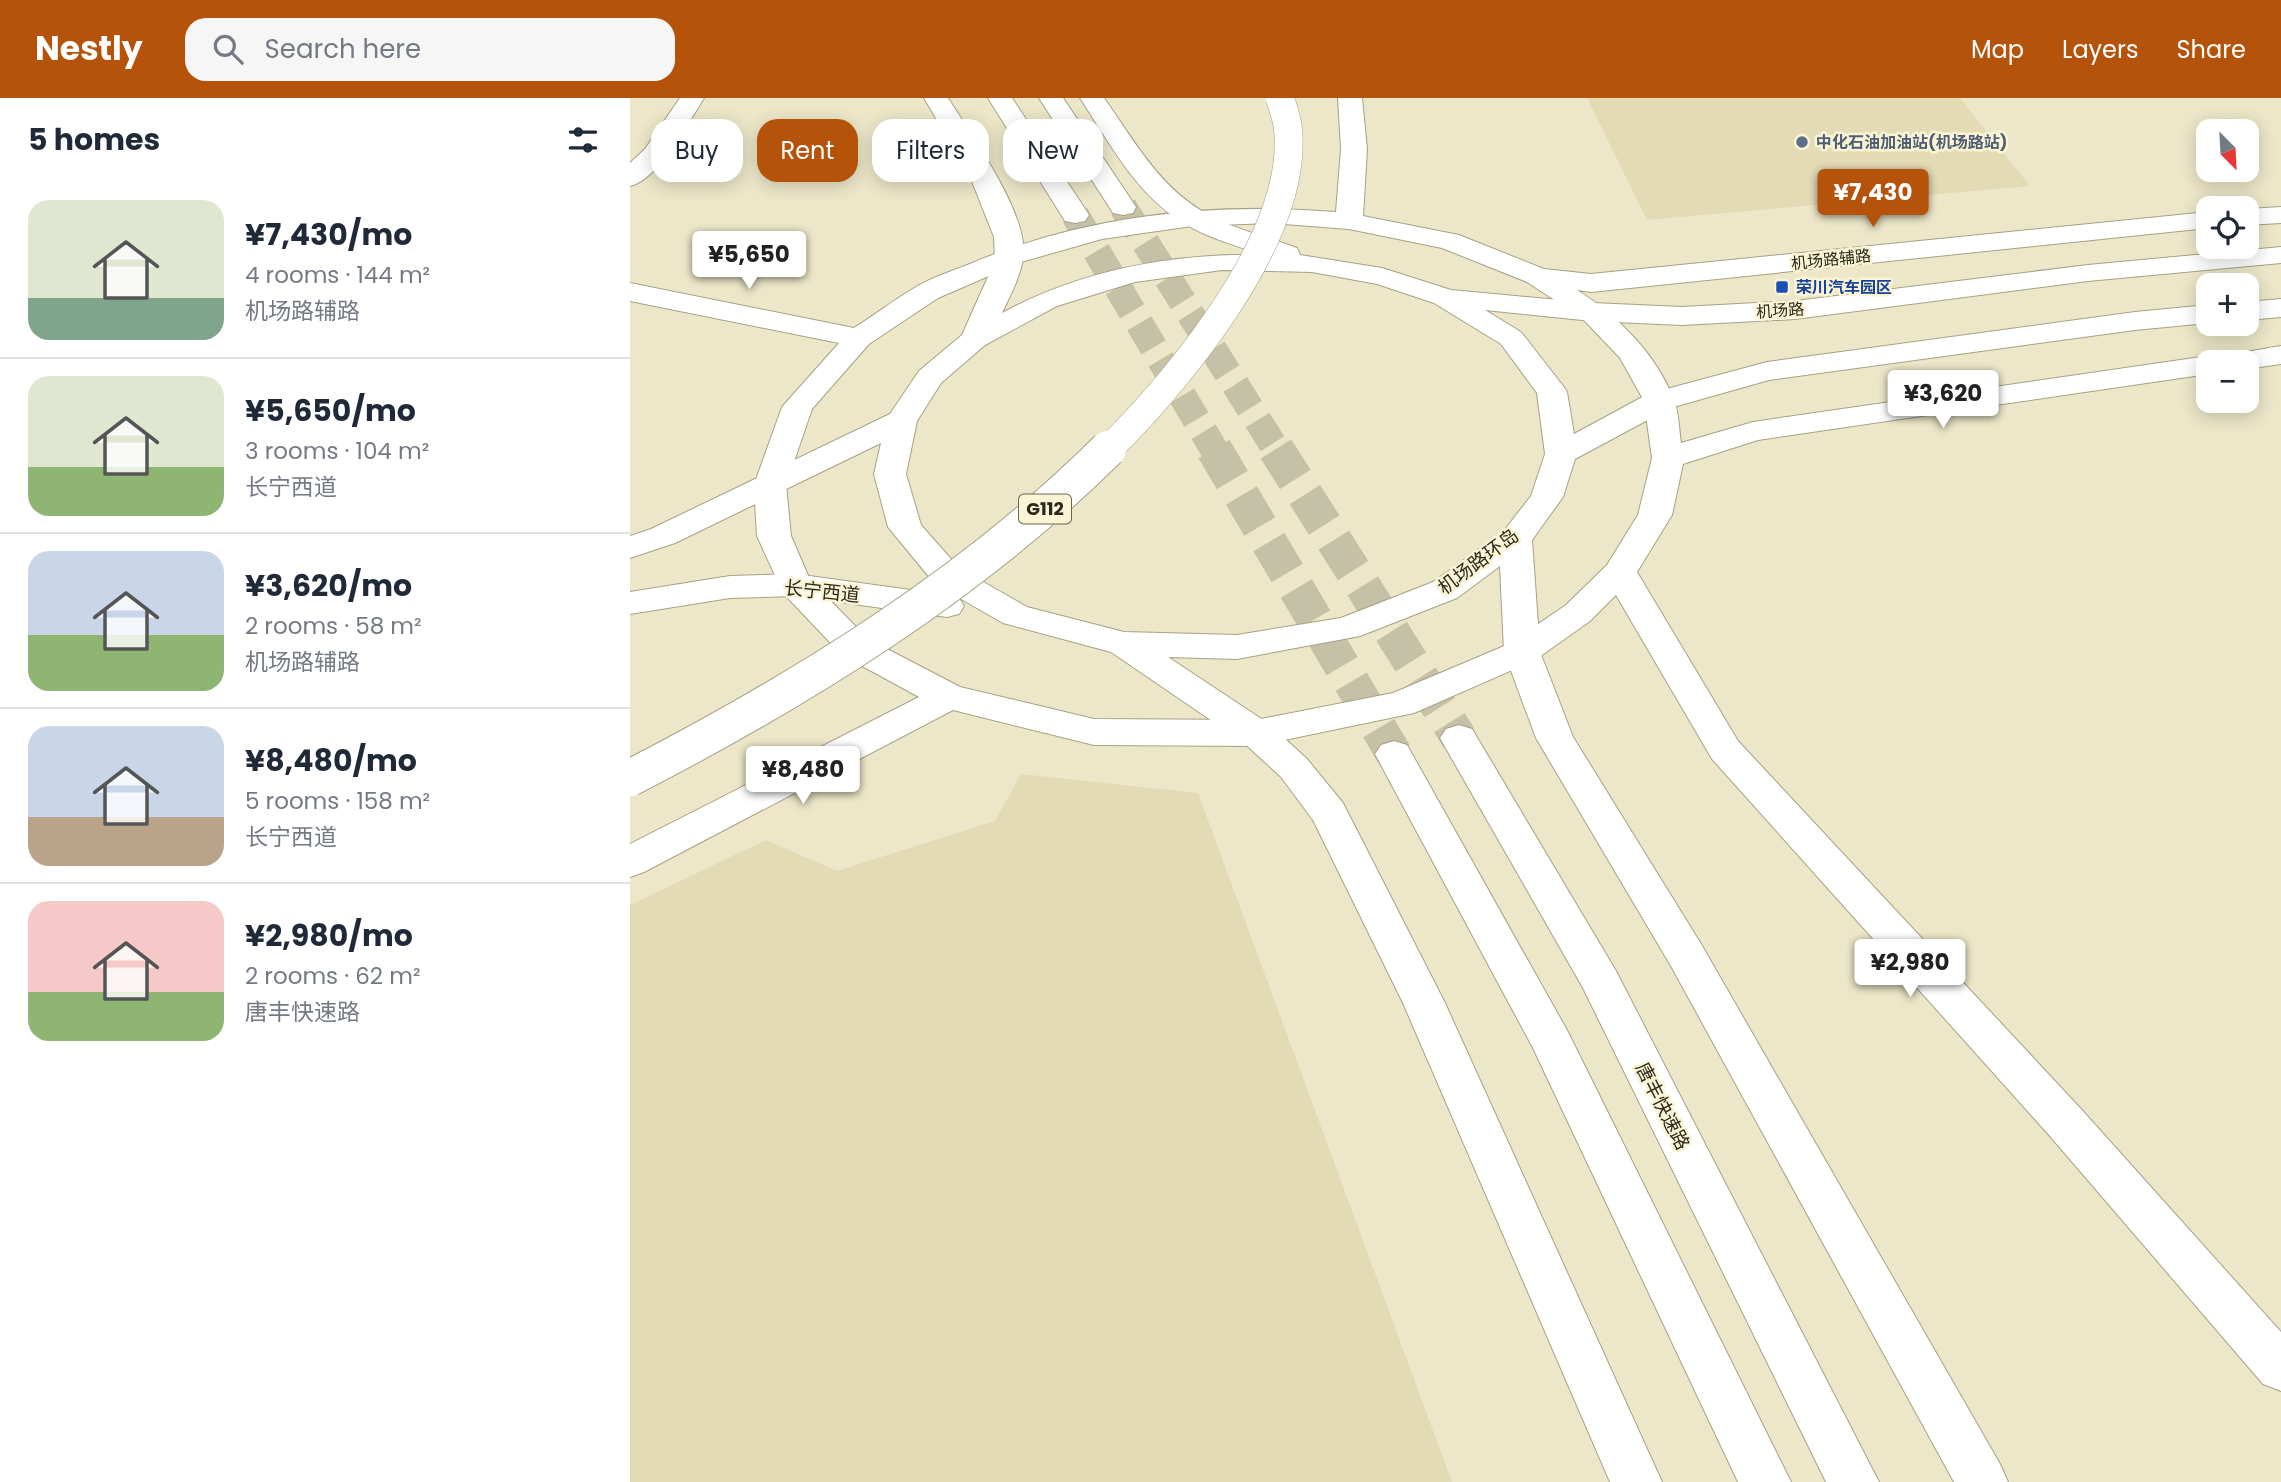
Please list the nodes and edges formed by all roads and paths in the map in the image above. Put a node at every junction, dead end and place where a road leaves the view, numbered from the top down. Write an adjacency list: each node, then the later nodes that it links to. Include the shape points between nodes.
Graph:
1 (692, 98): 8 (main road, via 654,154)
2 (936, 98): 17 (main road, via 994,200 1007,229)
3 (1000, 98): 10 (main road)
4 (1051, 98): 9 (main road)
5 (1092, 98): 13 (main road, via 1152,184)
6 (1280, 98): 48 (main road, G112, bridge, via 1288,133 1283,178 1266,233 1235,295 1140,419 1086,474 1005,544 897,622)
7 (1350, 98): 14 (main road, via 1354,149)
8 (630, 178)
9 (1123, 207)
10 (1075, 215)
11 (2281, 215): 12 (main road)
12 (2259, 216)
13 (1192, 218): 14 (main road, via 1271,215); 17 (main road, via 1100,231); 18 (main road)
14 (1349, 220): 19 (main road, via 1449,241)
15 (2196, 221): 19 (main road, 机场路辅路, via 1591,283)
16 (2281, 255): 24 (main road, 机场路, via 2088,273 1795,310 1682,316)
17 (1011, 256): 26 (main road, via 928,292); 27 (main road)
18 (1312, 264): 21 (main road, 机场路环岛, via 1382,276); 27 (main road, 机场路环岛, via 1222,262 1132,274 1047,300)
19 (1536, 276): 24 (main road)
20 (630, 292): 26 (main road)
21 (1444, 297): 24 (main road, 机场路); 33 (main road, 机场路环岛, via 1511,338 1552,392)
22 (2281, 308): 23 (main road)
23 (2259, 310)
24 (1592, 312): 31 (main road, via 1633,354)
25 (2196, 315): 31 (main road, via 1767,371)
26 (859, 338): 35 (main road, via 797,407)
27 (975, 339): 32 (main road, 机场路环岛, via 930,377)
28 (2281, 355): 29 (main road)
29 (2259, 358)
30 (2196, 367): 34 (main road, via 1752,431)
31 (1658, 401): 33 (main road); 34 (main road)
32 (901, 421): 35 (main road); 41 (main road, 机场路环岛, via 890,474 905,527 947,576)
33 (1561, 454): 36 (main road, 机场路环岛, via 1547,497)
34 (1668, 458): 38 (main road, via 1655,515)
35 (770, 485): 37 (main road); 39 (main road, via 774,536)
36 (1515, 539): 42 (main road, 机场路环岛, via 1445,590 1348,628 1237,647); 43 (main road)
37 (630, 548)
38 (1620, 572): 43 (main road, via 1578,613); 50 (main road, via 1725,750 2065,1122)
39 (795, 585): 40 (main road, 长宁西道, via 730,587); 41 (main road, 长宁西道); 44 (main road, via 855,648)
40 (630, 603)
41 (1015, 615): 42 (main road, 机场路环岛)
42 (1124, 643): 45 (main road)
43 (1522, 652): 45 (main road, via 1401,704); 54 (main road, via 1555,738 1693,967)
44 (949, 697): 45 (main road, via 1094,732); 49 (main road)
45 (1256, 733): 51 (main road, via 1294,768 1329,813 1424,1003)
46 (1459, 738): 53 (main road, 唐丰快速路, via 1601,983)
47 (1394, 754): 52 (main road, via 1553,1044)
48 (630, 778)
49 (630, 862)
50 (2281, 1368)
51 (1636, 1482)
52 (1765, 1482)
53 (1853, 1482)
54 (1982, 1482)

